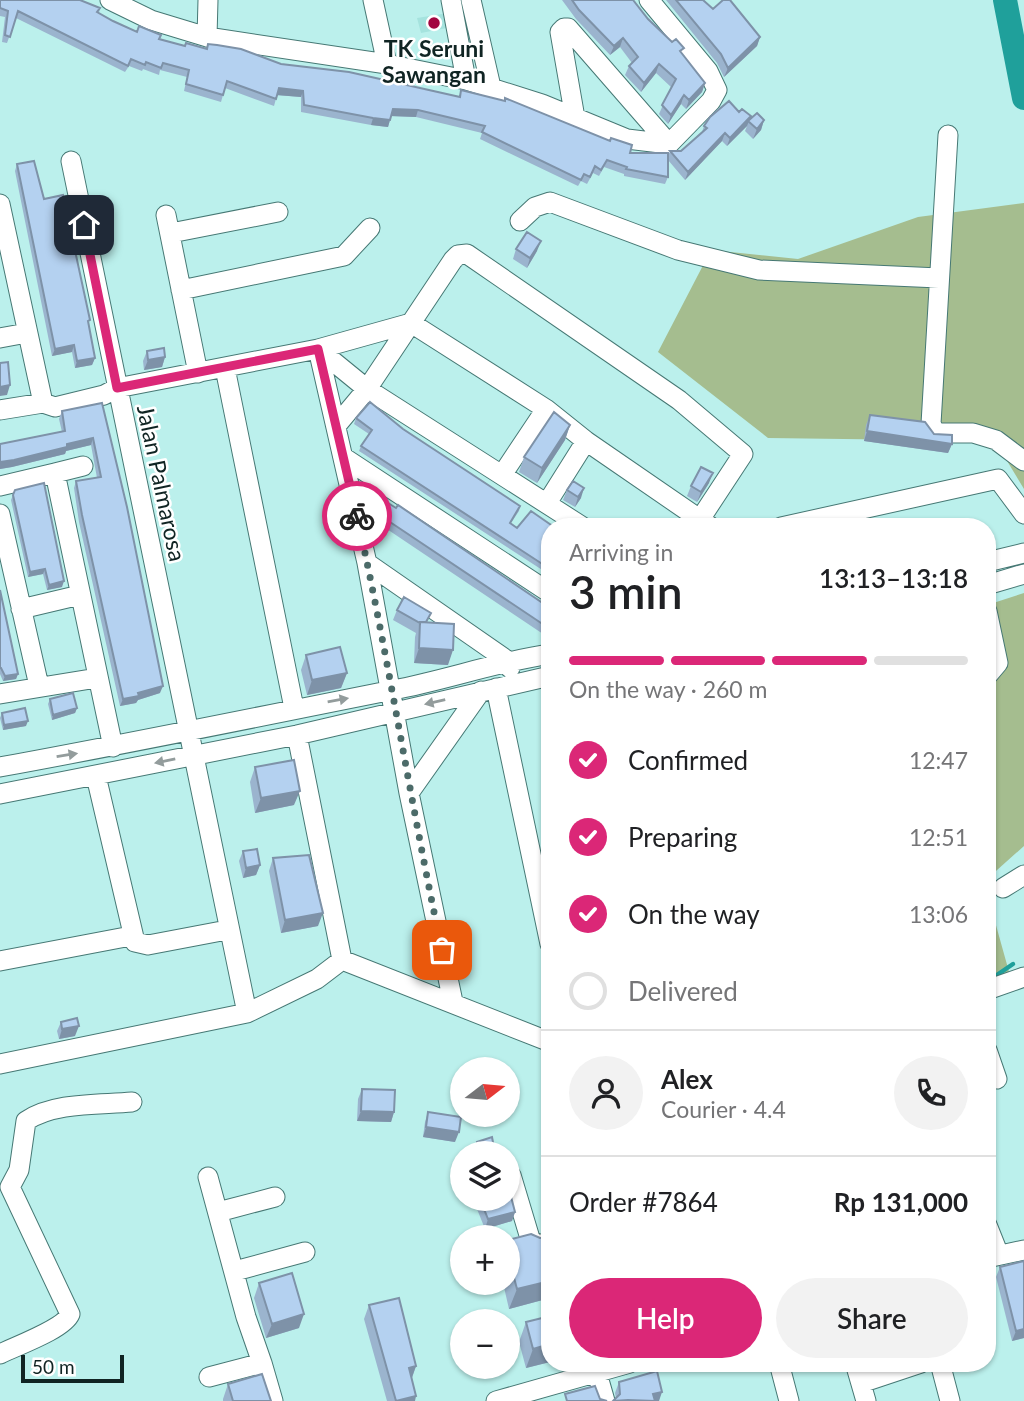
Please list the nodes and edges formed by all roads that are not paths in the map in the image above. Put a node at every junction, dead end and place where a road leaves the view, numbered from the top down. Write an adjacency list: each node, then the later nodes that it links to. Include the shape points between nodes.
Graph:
1 (208, 0): 7 (street)
2 (373, 0): 8 (street)
3 (451, 0): 9 (street)
4 (471, 0): 10 (street)
5 (649, 0): 13 (street, via 712,77 717,90)
6 (117, 2): 7 (street, via 151,20)
7 (206, 37): 8 (street)
8 (387, 64): 9 (street)
9 (466, 80): 10 (street)
10 (491, 87): 11 (street)
11 (575, 118): 13 (street, via 627,139); 13 (street, via 560,33 564,28)
12 (948, 135): 20 (street)
13 (669, 144)
14 (71, 161): 28 (street, Jalan Palmarosa)
15 (0, 204): 19 (street)
16 (278, 212): 21 (street, via 169,224)
17 (520, 221): 20 (street, via 535,206 550,202 678,250 759,270)
18 (370, 228): 21 (street, via 344,256)
19 (4, 242): 23 (street)
20 (939, 278): 36 (street, via 930,424 936,433 973,433 996,440)
21 (181, 290): 27 (street)
22 (411, 323): 25 (street); 29 (street); 31 (street); 46 (street, via 458,255 467,254 679,400 743,454)
23 (27, 333): 24 (street); 30 (street)
24 (0, 338)
25 (318, 349): 26 (street); 29 (street); 33 (street)
26 (225, 368): 27 (street); 64 (street)
27 (198, 373): 28 (street)
28 (117, 388): 30 (street, via 101,385 53,394); 66 (street, Jalan Palmarosa)
29 (367, 389): 33 (street); 39 (street)
30 (43, 403): 32 (street)
31 (546, 409): 34 (street); 39 (street)
32 (0, 410)
33 (336, 426): 35 (street)
34 (586, 441): 41 (street); 45 (street)
35 (344, 457): 50 (street); 53 (street)
36 (1024, 461)
37 (83, 466): 38 (street)
38 (55, 473): 40 (street); 54 (street)
39 (502, 475): 41 (street)
40 (0, 486)
41 (547, 503): 44 (street)
42 (0, 514): 55 (street)
43 (1024, 514): 47 (street, via 998,479)
44 (570, 518)
45 (694, 518)
46 (706, 518)
47 (822, 518)
48 (1024, 553): 49 (street)
49 (996, 560)
50 (367, 563): 57 (street); 62 (street)
51 (1024, 574): 52 (street)
52 (996, 582)
53 (541, 587)
54 (80, 595): 55 (street); 58 (street)
55 (20, 609): 60 (street)
56 (541, 655): 57 (street)
57 (508, 660): 61 (street); 62 (street)
58 (97, 678): 60 (street); 68 (street)
59 (541, 678): 61 (street)
60 (39, 686): 63 (street)
61 (496, 687): 65 (street, one-way to 65); 72 (street); 76 (street)
62 (393, 690): 64 (street, one-way to 62); 65 (street)
63 (0, 694)
64 (294, 708): 66 (street)
65 (396, 711): 67 (street); 72 (street)
66 (188, 732): 68 (street); 69 (street, Jalan Palmarosa)
67 (297, 734): 69 (street); 79 (street)
68 (113, 747): 70 (street, one-way to 68)
69 (194, 755): 71 (street, one-way to 71); 77 (street, Jalan Palmarosa)
70 (0, 767)
71 (96, 776): 73 (street); 78 (street)
72 (409, 793): 84 (street)
73 (0, 794)
74 (1024, 875): 75 (street)
75 (1003, 888)
76 (541, 901)
77 (227, 930): 78 (street, via 148,946); 85 (street, Jalan Palmarosa)
78 (131, 936): 81 (street)
79 (342, 960): 84 (street); 85 (street, via 317,979)
80 (1024, 960): 82 (street)
81 (0, 961)
82 (1024, 974): 83 (street)
83 (996, 986)
84 (453, 1002): 86 (street)
85 (247, 1013): 87 (street)
86 (541, 1038)
87 (0, 1065)
88 (996, 1076): 89 (street)
89 (997, 1079)
90 (132, 1102): 100 (street, via 73,1107 37,1114 26,1121 19,1170 10,1187 71,1314 67,1321)
91 (208, 1177): 94 (street)
92 (275, 1197): 94 (street)
93 (520, 1204): 95 (street, via 533,1245)
94 (218, 1212): 99 (street)
95 (541, 1244)
96 (1024, 1250): 98 (street)
97 (305, 1252): 99 (street)
98 (996, 1255)
99 (235, 1271): 101 (street)
100 (0, 1354)
101 (262, 1363): 108 (street); 110 (street)
102 (600, 1372): 107 (street)
103 (781, 1372): 113 (street)
104 (857, 1372): 109 (street)
105 (903, 1372): 109 (street)
106 (942, 1372): 114 (street)
107 (597, 1373): 111 (street); 112 (street)
108 (209, 1377)
109 (863, 1392)
110 (273, 1401)
111 (496, 1401)
112 (605, 1401)
113 (789, 1401)
114 (950, 1401)

